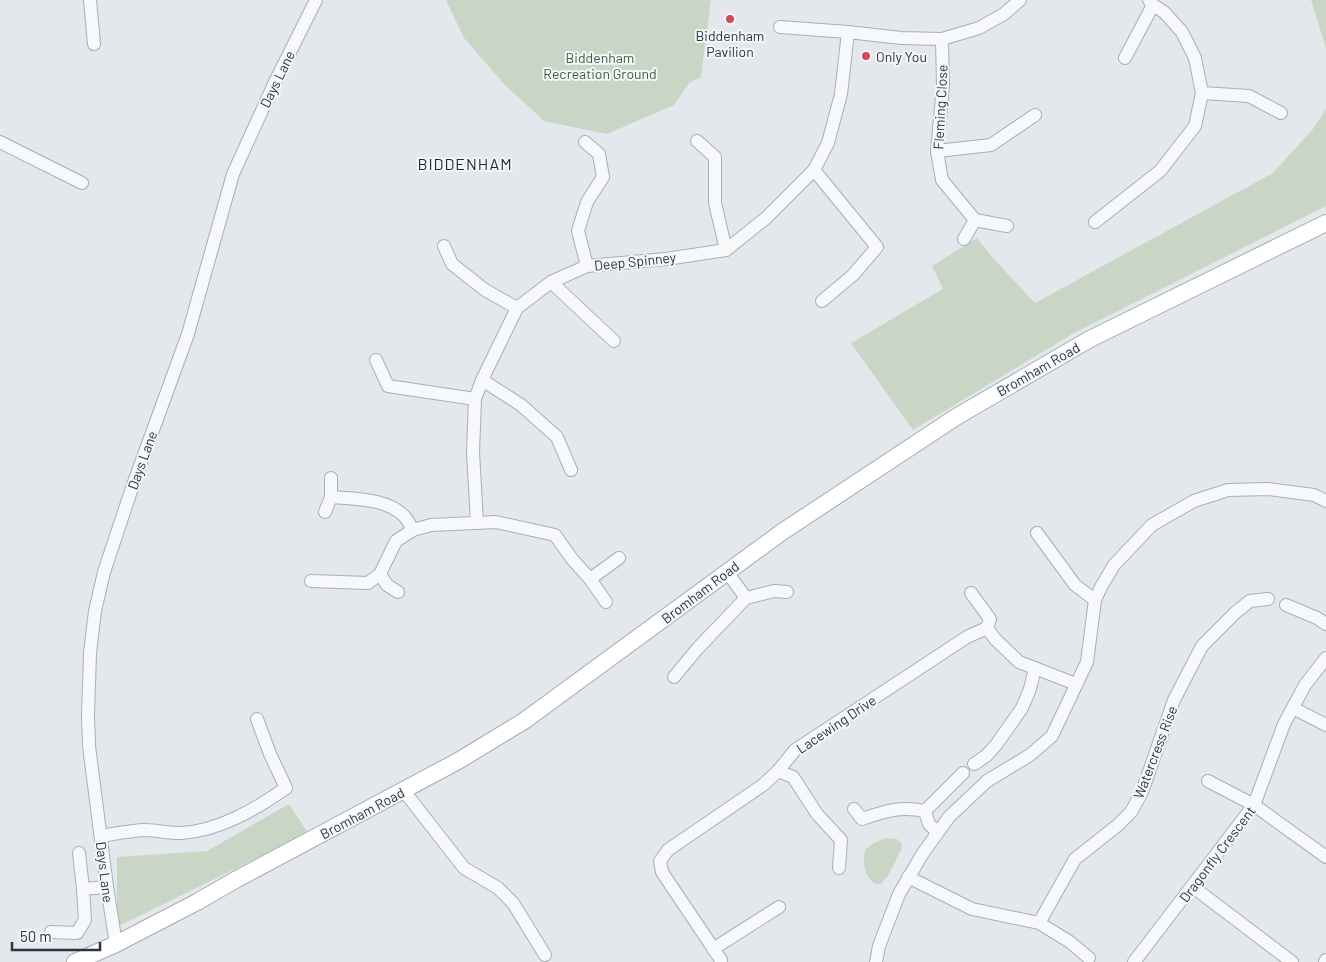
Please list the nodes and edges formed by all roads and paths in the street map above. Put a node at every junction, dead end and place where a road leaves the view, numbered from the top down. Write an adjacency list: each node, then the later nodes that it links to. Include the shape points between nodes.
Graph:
1 (90, 0): 8 (street)
2 (316, 0): 73 (street, Days Lane, via 233,174 188,334 104,572 90,653 88,716)
3 (1020, 0): 7 (street, via 1004,14 979,28)
4 (1151, 3): 9 (street); 10 (street, via 1182,32 1194,58)
5 (780, 27): 6 (street)
6 (848, 32): 7 (street); 17 (street, via 841,94 828,143)
7 (942, 39): 16 (street, Fleming Close, via 943,86)
8 (94, 44)
9 (1125, 58)
10 (1202, 93): 11 (street, via 1249,96); 20 (street, via 1195,126 1160,171)
11 (1281, 113)
12 (1035, 115): 16 (street, via 991,145)
13 (697, 141): 25 (street, via 715,157 715,203)
14 (0, 142): 18 (street)
15 (585, 142): 26 (street, via 599,154 602,177 588,202 578,231)
16 (937, 151): 19 (street, Fleming Close, via 942,180)
17 (814, 170): 25 (street, via 766,218); 28 (street, via 877,247 853,275)
18 (82, 183)
19 (975, 220): 22 (street); 23 (street)
20 (1095, 222)
21 (1326, 223): 43 (main road, Bromham Road, via 1090,339 1034,371 878,468)
22 (1007, 226)
23 (964, 239)
24 (444, 246): 29 (street, via 452,264 485,290)
25 (726, 250): 26 (street, Deep Spinney)
26 (587, 266): 27 (street, Deep Spinney)
27 (551, 282): 29 (street, Deep Spinney); 30 (street)
28 (822, 301)
29 (517, 308): 32 (street, Deep Spinney)
30 (614, 341)
31 (376, 360): 33 (street, via 388,386)
32 (482, 380): 33 (street, Deep Spinney); 34 (street, via 521,405 557,438)
33 (475, 399): 39 (street, Deep Spinney, via 473,452)
34 (571, 470)
35 (331, 478): 36 (street)
36 (331, 497): 38 (street); 40 (street, via 390,506 404,516)
37 (1326, 501): 52 (street, via 1314,495 1268,489 1228,490 1194,501 1152,525 1114,565)
38 (325, 512)
39 (478, 522): 40 (street, via 431,525); 45 (street, via 496,522 555,535)
40 (413, 530): 44 (street, via 396,540)
41 (1037, 533): 52 (street, via 1075,585)
42 (620, 558): 45 (street)
43 (727, 572): 50 (street); 68 (main road, Bromham Road, via 524,721)
44 (380, 574): 46 (street, via 368,583); 47 (street, via 387,585)
45 (590, 579): 53 (street)
46 (311, 581)
47 (398, 592)
48 (787, 592): 50 (street, via 774,591)
49 (971, 593): 56 (street, via 990,619)
50 (746, 598): 59 (street)
51 (1268, 599): 82 (street, Watercress Rise, via 1250,601 1202,646 1174,700 1142,792 1131,812 1076,859)
52 (1094, 600): 60 (street, via 1086,662)
53 (606, 602)
54 (1286, 605): 55 (street)
55 (1326, 624)
56 (987, 628): 58 (street, via 1020,662); 65 (street, Lacewing Drive, via 967,637 795,750)
57 (1326, 658): 61 (street, Dragonfly Crescent, via 1305,685)
58 (1035, 668): 60 (street); 64 (street, via 1022,708 996,745)
59 (674, 677)
60 (1076, 684): 72 (street, via 1052,736 1030,755 987,781)
61 (1293, 708): 63 (street); 69 (street, Dragonfly Crescent)
62 (257, 719): 73 (street, via 286,788 250,810 200,830 181,833 143,830)
63 (1326, 725)
64 (974, 764)
65 (778, 771): 76 (street, via 793,777 816,814 841,840); 85 (street, Lacewing Drive, via 668,850 660,861 662,872)
66 (963, 773): 71 (street)
67 (1208, 781): 69 (street)
68 (404, 791): 84 (main road, Bromham Road); 86 (street, via 464,868 498,888 512,903)
69 (1254, 805): 75 (street); 79 (street, Dragonfly Crescent)
70 (854, 809): 71 (street, via 862,819 894,809)
71 (925, 811): 72 (street, via 929,824)
72 (937, 832): 77 (street)
73 (101, 836): 78 (street, Days Lane)
74 (79, 853): 80 (street)
75 (1326, 857)
76 (839, 868)
77 (908, 878): 82 (street, via 972,909); 90 (street, via 879,946)
78 (106, 887): 80 (street); 84 (street, Days Lane)
79 (1193, 887): 91 (street, Dragonfly Crescent); 92 (street)
80 (83, 889): 83 (street, via 85,920 76,933)
81 (780, 907): 85 (street)
82 (1038, 923): 87 (street)
83 (51, 932)
84 (116, 944): 89 (main road, Bromham Road)
85 (713, 949): 88 (street, Lacewing Drive)
86 (545, 955)
87 (1089, 958)
88 (721, 960)
89 (75, 962)
90 (876, 962)
91 (1134, 962)
92 (1292, 962)

